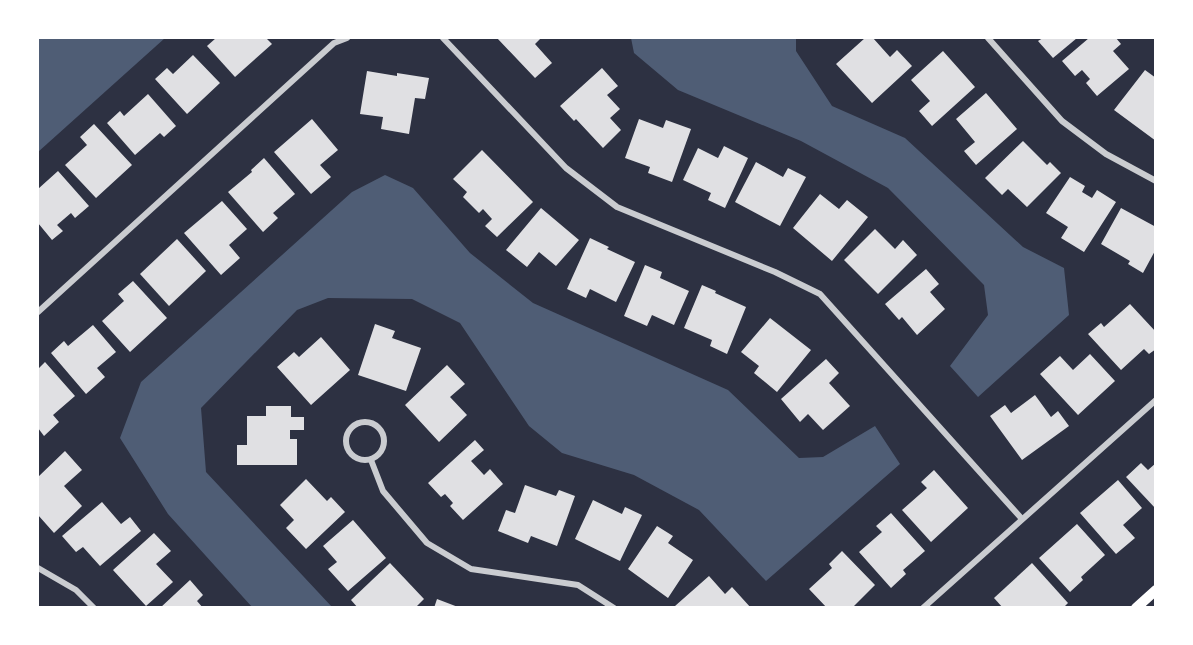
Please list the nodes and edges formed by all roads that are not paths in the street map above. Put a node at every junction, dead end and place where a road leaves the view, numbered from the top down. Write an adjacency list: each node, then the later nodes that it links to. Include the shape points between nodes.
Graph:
1 (347, 38): 5 (street, via 334,43)
2 (443, 38): 8 (street, via 566,168 617,207 820,294)
3 (988, 38): 4 (street, via 1062,121 1106,154)
4 (1155, 181)
5 (38, 312)
6 (1155, 400): 8 (street)
7 (372, 460): 7 (street, via 381,452 385,440 374,424 362,422 351,428 346,446 353,457); 12 (street, via 383,491 427,543 471,568 578,585)
8 (1022, 519): 13 (street)
9 (38, 568): 11 (street, via 76,590)
10 (1155, 590): 14 (main road)
11 (94, 608)
12 (614, 608)
13 (922, 608)
14 (1136, 608)

